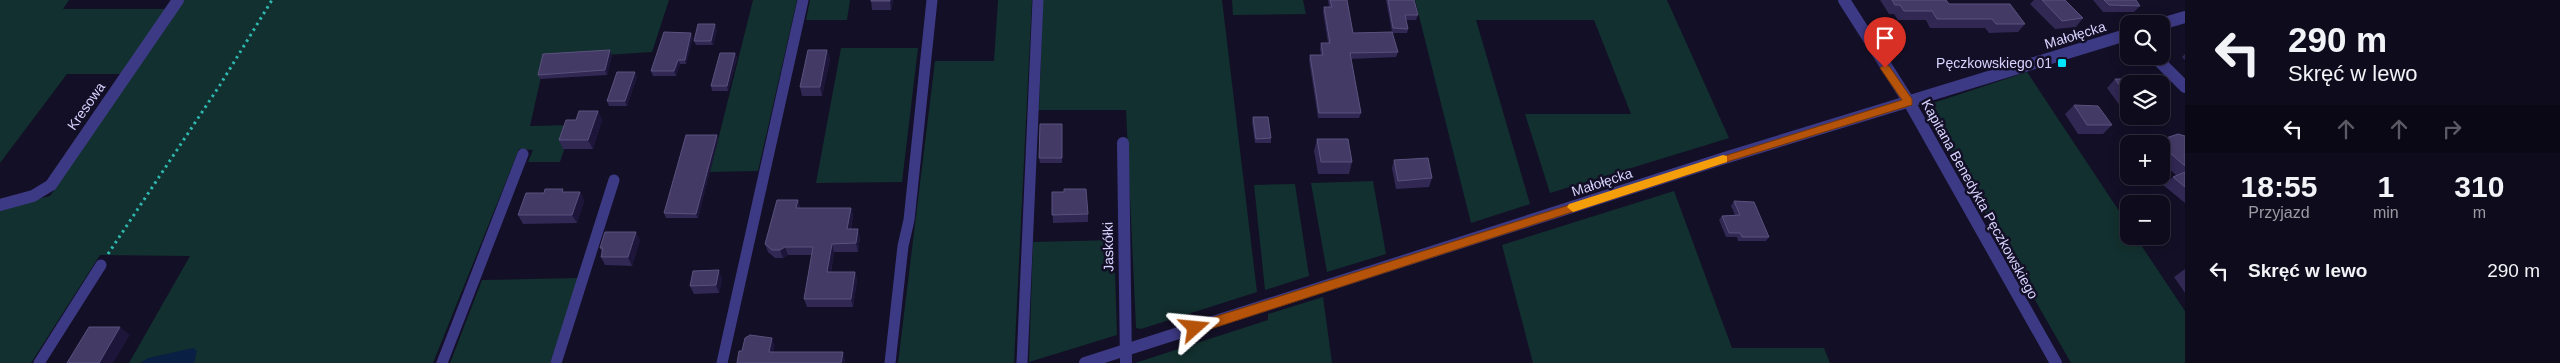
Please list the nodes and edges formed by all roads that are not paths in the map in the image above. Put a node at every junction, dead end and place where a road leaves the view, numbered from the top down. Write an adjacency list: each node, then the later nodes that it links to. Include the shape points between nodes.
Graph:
1 (178, 0): 15 (street, Kresowa, via 50,184 35,195)
2 (803, 0): 21 (lane)
3 (932, 0): 22 (lane)
4 (1038, 0): 23 (lane)
5 (1844, 0): 11 (street, Kapitana Benedykta Pęczkowskiego)
6 (2185, 17): 7 (street)
7 (2170, 21)
8 (2120, 37): 11 (street, Małołęcka)
9 (2163, 65): 10 (street)
10 (2185, 87)
11 (1908, 102): 17 (street, Małołęcka, via 1731,156); 25 (street, Kapitana Benedykta Pęczkowskiego)
12 (1123, 143): 17 (street, Jaskółki)
13 (523, 154): 19 (lane)
14 (614, 180): 20 (lane)
15 (0, 204)
16 (101, 265): 18 (lane)
17 (1126, 357): 24 (street, Małołęcka)
18 (39, 363)
19 (442, 363)
20 (556, 363)
21 (722, 363)
22 (890, 363)
23 (1022, 363)
24 (1086, 363)
25 (2056, 363)

